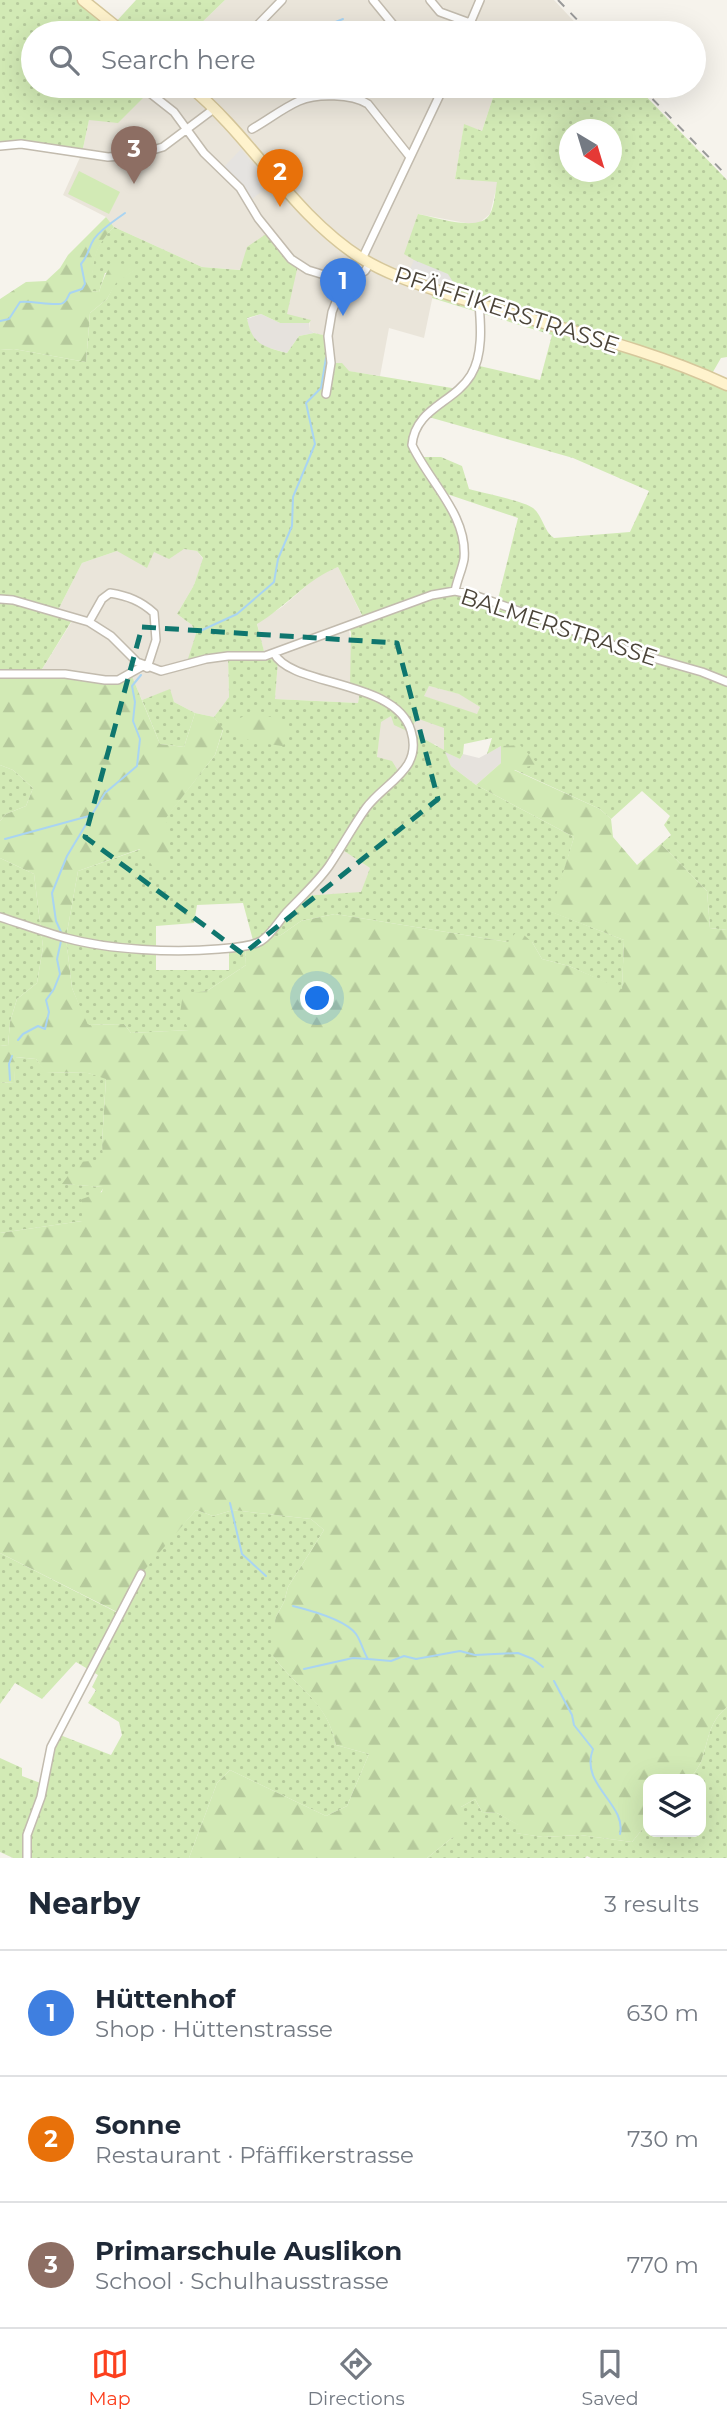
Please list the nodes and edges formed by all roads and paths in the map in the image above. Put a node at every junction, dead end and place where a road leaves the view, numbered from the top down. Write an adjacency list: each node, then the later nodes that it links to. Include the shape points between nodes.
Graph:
1 (83, 0): 6 (main road)
2 (282, 0): 7 (street)
3 (373, 0): 8 (street)
4 (430, 0): 9 (street, via 440,12)
5 (480, 0): 10 (street)
6 (109, 21)
7 (262, 21)
8 (390, 21)
9 (465, 21)
10 (471, 21)
11 (156, 98): 18 (street)
12 (205, 98): 16 (main road, PFÄFFIKERSTRASSE)
13 (309, 98): 17 (street)
14 (359, 98): 20 (street)
15 (438, 98): 20 (street)
16 (215, 108): 18 (street); 21 (main road, PFÄFFIKERSTRASSE, via 322,228)
17 (252, 129)
18 (187, 130): 19 (street, via 157,150 120,157 21,144); 22 (street, via 243,192 291,259 307,270)
19 (0, 146)
20 (410, 157): 21 (street)
21 (366, 261): 22 (street, via 365,271); 23 (main road, PFÄFFIKERSTRASSE, via 405,280)
22 (344, 281): 25 (street, via 331,312)
23 (479, 304): 24 (main road, PFÄFFIKERSTRASSE, via 666,361); 26 (street, via 481,332 472,373 418,422 412,445 455,514 462,535 463,566)
24 (727, 385)
25 (326, 394)
26 (455, 591): 29 (street, BALMERSTRASSE, via 432,595); 32 (street, BALMERSTRASSE)
27 (0, 599): 28 (street)
28 (89, 622): 30 (street); 30 (street, via 102,598 110,593 147,606 154,613 156,640)
29 (274, 653): 30 (street, BALMERSTRASSE, via 206,659 161,671); 33 (street, via 278,662 288,667 398,709 411,731 412,756 406,768 366,807 327,869 262,940 205,950 152,950 78,941)
30 (145, 667): 31 (street, via 118,680)
31 (0, 674)
32 (727, 682)
33 (0, 917)
34 (141, 1574): 35 (street, via 51,1746 41,1797 27,1835)
35 (27, 1858)

